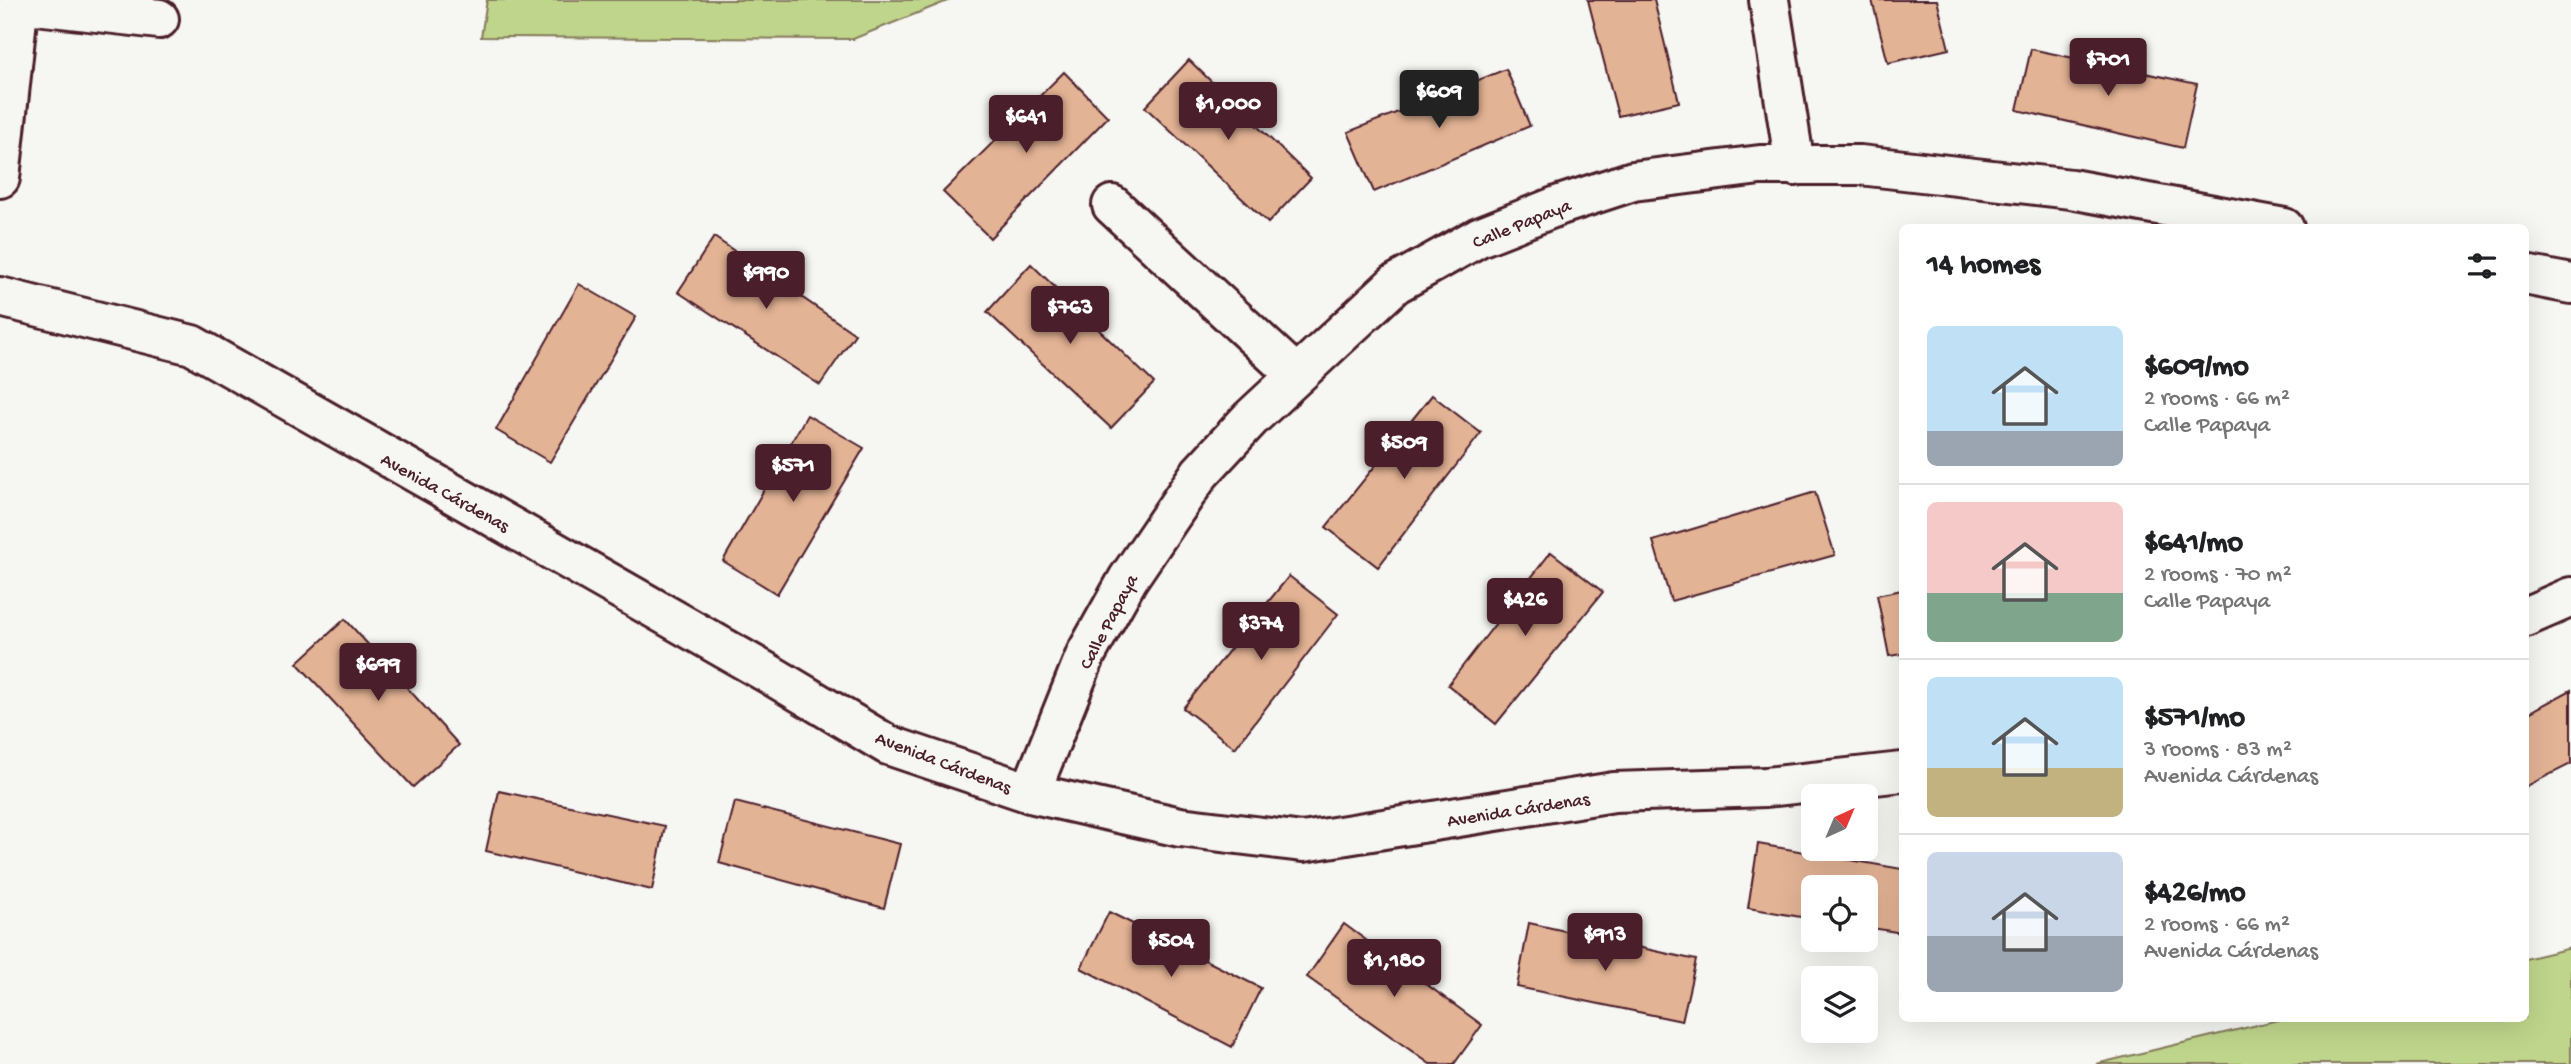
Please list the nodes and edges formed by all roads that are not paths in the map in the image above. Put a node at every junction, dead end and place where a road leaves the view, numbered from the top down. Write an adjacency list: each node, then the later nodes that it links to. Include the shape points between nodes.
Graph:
1 (1769, 0): 4 (street)
2 (19, 2): 3 (street); 5 (street)
3 (159, 19)
4 (1795, 166): 7 (street, Calle Papaya, via 1860,165 2071,188); 11 (street, Calle Papaya, via 1760,165 1633,181 1479,237 1395,284)
5 (0, 178)
6 (1112, 205): 11 (street)
7 (2263, 224)
8 (2529, 276): 9 (street)
9 (2571, 284)
10 (0, 296): 15 (street, Avenida Cárdenas, via 192,345 888,744)
11 (1296, 375): 15 (street, Calle Papaya, via 1200,473 1128,579 1086,654)
12 (2571, 597): 13 (street)
13 (2529, 615)
14 (1899, 772): 15 (street, Avenida Cárdenas, via 1766,787 1614,792 1303,842 1180,827)
15 (1030, 793)

